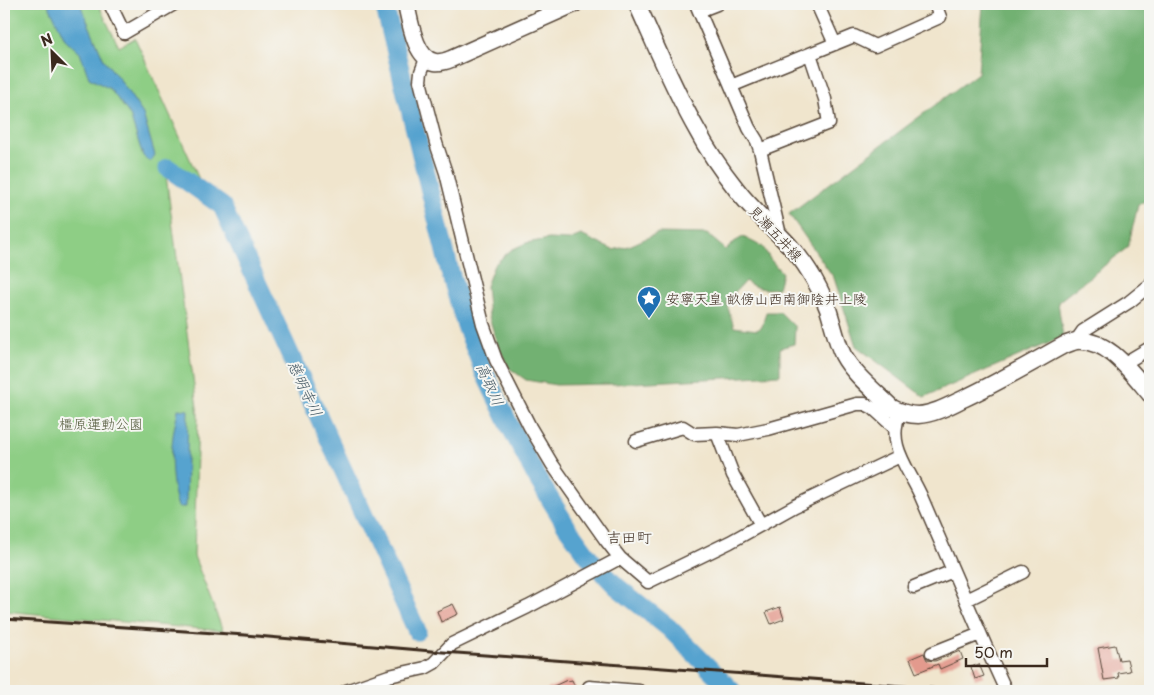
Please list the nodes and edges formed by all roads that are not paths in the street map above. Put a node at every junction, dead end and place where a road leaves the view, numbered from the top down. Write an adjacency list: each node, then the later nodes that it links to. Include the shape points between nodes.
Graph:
1 (110, 4): 2 (street, via 124,33)
2 (174, 4)
3 (406, 4): 12 (main road, via 417,45)
4 (574, 4): 12 (main road, via 451,59 442,62)
5 (637, 4): 15 (main road, 見瀬五井線, via 705,144 742,196)
6 (717, 4): 9 (street)
7 (817, 4): 10 (street)
8 (935, 4): 10 (street, via 940,17 875,46 854,36)
9 (698, 8): 13 (street)
10 (835, 44): 11 (street)
11 (810, 54): 13 (street); 14 (street, via 829,124)
12 (426, 59): 26 (street, via 420,81 489,343 552,464)
13 (731, 86): 14 (street)
14 (760, 150): 15 (street)
15 (780, 234): 21 (main road, 見瀬五井線, via 800,257 819,290 839,346 851,367 892,408)
16 (1150, 285): 17 (street, via 1083,331)
17 (1076, 341): 19 (main road, via 1106,348); 21 (main road, via 942,409)
18 (1150, 348): 19 (street)
19 (1123, 364): 20 (main road)
20 (1150, 394)
21 (897, 420): 22 (street, via 865,404 857,404 738,435); 24 (street, via 895,437)
22 (717, 433): 23 (street, via 694,434 683,427); 25 (street, via 733,475)
23 (636, 441)
24 (900, 456): 25 (street); 27 (street, via 912,475)
25 (761, 525): 26 (street, via 648,582)
26 (618, 560): 33 (street, via 452,644 425,668)
27 (953, 571): 29 (street); 30 (street)
28 (1023, 572): 30 (street)
29 (914, 587)
30 (966, 600): 31 (street)
31 (980, 634): 32 (street); 36 (street)
32 (932, 653)
33 (346, 691)
34 (591, 691): 35 (street, via 589,687)
35 (639, 691)
36 (1006, 691)

